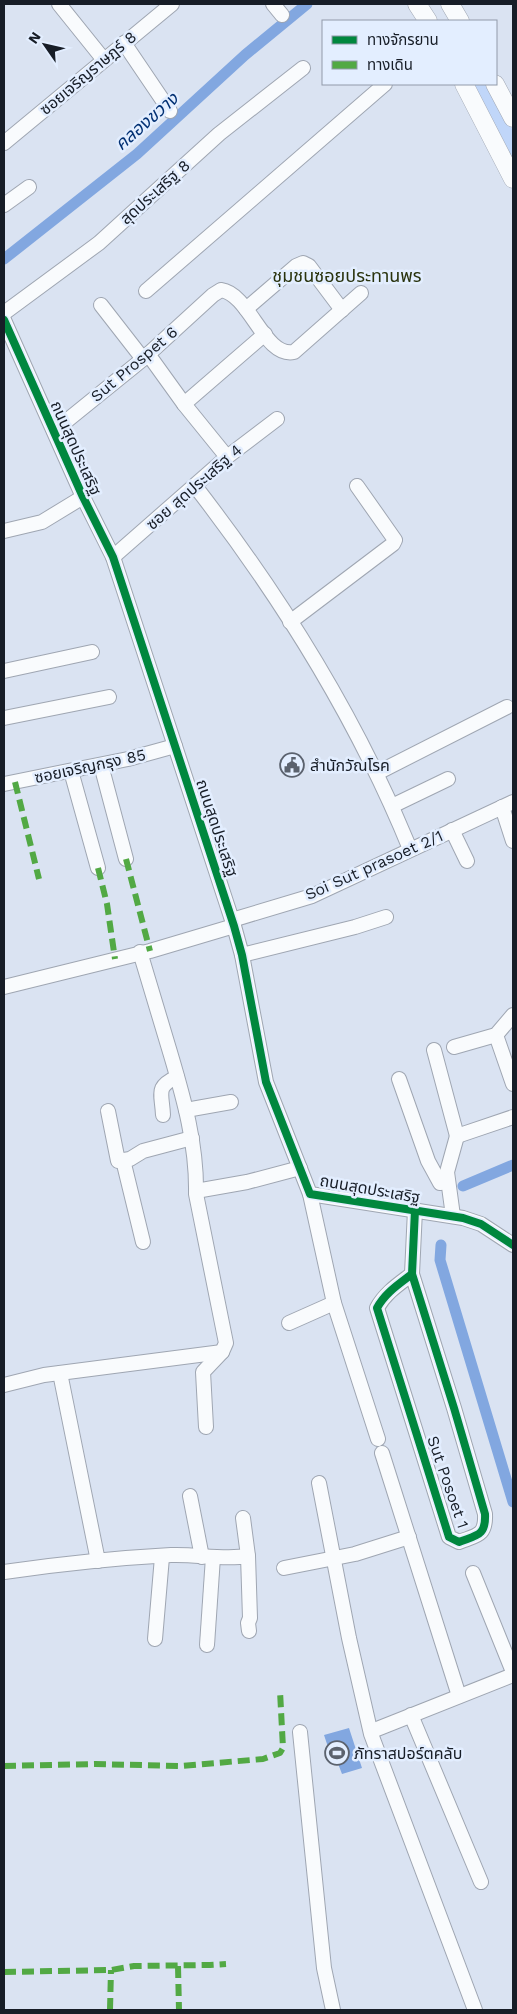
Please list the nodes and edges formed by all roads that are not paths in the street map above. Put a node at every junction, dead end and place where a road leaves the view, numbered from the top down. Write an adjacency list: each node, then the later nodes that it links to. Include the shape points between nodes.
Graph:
1 (59, 4): 10 (street)
2 (172, 4): 9 (street, ซอยเจริญราษฎร์ 8)
3 (273, 4): 6 (street)
4 (418, 4): 7 (main road)
5 (450, 4): 8 (main road)
6 (282, 15)
7 (427, 20)
8 (459, 20)
9 (124, 43): 10 (street, ซอยเจริญราษฎร์ 8); 15 (street)
10 (104, 60): 17 (street, ซอยเจริญราษฎร์ 8)
11 (303, 68): 26 (street, สุดประเสริฐ 8, via 219,134 99,242)
12 (384, 85): 21 (street)
13 (465, 85): 18 (main road)
14 (496, 85): 16 (main road)
15 (170, 111)
16 (513, 118)
17 (4, 143)
18 (513, 179)
19 (29, 187): 20 (street)
20 (4, 205)
21 (146, 291)
22 (362, 293): 25 (street)
23 (101, 305): 29 (street)
24 (246, 309): 25 (street, via 303,263 309,266); 28 (street); 29 (street, Sut Prospet 6, via 229,291 221,290)
25 (342, 310): 28 (street, via 294,352 281,351)
26 (4, 313)
27 (4, 320): 32 (street, ถนนสุดประเสริฐ)
28 (265, 334): 30 (street)
29 (145, 357): 30 (street); 32 (street, Sut Prospet 6)
30 (184, 404): 33 (street)
31 (277, 420): 33 (street, ซอย สุดประเสริฐ 4)
32 (54, 431): 36 (street, ถนนสุดประเสริฐ)
33 (227, 457): 34 (street, ซอย สุดประเสริฐ 4)
34 (195, 486): 38 (street, ซอย สุดประเสริฐ 4); 39 (street, via 236,540)
35 (357, 486): 39 (street, via 395,540)
36 (83, 497): 37 (street, via 42,522); 38 (street, ถนนสุดประเสริฐ)
37 (4, 531)
38 (113, 557): 45 (street, ถนนสุดประเสริฐ)
39 (290, 622): 48 (street)
40 (92, 652): 41 (street)
41 (4, 670)
42 (109, 697): 44 (street)
43 (507, 707): 48 (street)
44 (4, 718)
45 (175, 746): 46 (street, ซอยเจริญกรุง 85); 60 (street, ถนนสุดประเสริฐ)
46 (101, 765): 47 (street, ซอยเจริญกรุง 85); 56 (street)
47 (71, 771): 50 (street, ซอยเจริญกรุง 85); 58 (street)
48 (377, 773): 52 (street)
49 (448, 779): 52 (street)
50 (4, 784)
51 (508, 805): 53 (street, Soi Sut prasoet 2/1); 54 (street)
52 (392, 806): 55 (street)
53 (452, 830): 55 (street, Soi Sut prasoet 2/1); 57 (street)
54 (513, 841)
55 (410, 849): 60 (street, Soi Sut prasoet 2/1, via 312,896)
56 (126, 859)
57 (467, 861)
58 (98, 868)
59 (386, 917): 62 (street)
60 (233, 923): 61 (street, Soi Sut prasoet 2/1); 62 (street, ถนนสุดประเสริฐ)
61 (140, 952): 63 (street, Soi Sut prasoet 2/1); 68 (street)
62 (242, 955): 79 (street, ถนนสุดประเสริฐ, via 266,1082)
63 (4, 987)
64 (513, 1015): 65 (street)
65 (496, 1034): 66 (street); 70 (street)
66 (454, 1047)
67 (434, 1050): 76 (street)
68 (177, 1078): 72 (street); 74 (street, via 165,1083 161,1089)
69 (399, 1079): 80 (street, via 428,1161 440,1183)
70 (513, 1084)
71 (231, 1102): 72 (street)
72 (186, 1110): 77 (street)
73 (108, 1111): 78 (street, via 118,1161)
74 (163, 1115)
75 (513, 1117): 76 (street)
76 (457, 1136): 80 (street, via 447,1172)
77 (192, 1138): 78 (street, via 143,1150); 81 (street)
78 (123, 1160): 85 (street)
79 (300, 1168): 81 (street); 82 (street, ถนนสุดประเสริฐ)
80 (448, 1182): 84 (street)
81 (196, 1192): 90 (street, via 226,1344)
82 (310, 1194): 83 (street, ถนนสุดประเสริฐ); 88 (street)
83 (415, 1210): 84 (street, ถนนสุดประเสริฐ); 87 (street, Sut Posoet 1)
84 (453, 1216): 86 (street, ถนนสุดประเสริฐ, via 481,1224)
85 (143, 1242)
86 (513, 1245)
87 (412, 1274): 87 (street, Sut Posoet 1, via 485,1514 484,1529 480,1534 459,1542 449,1537 377,1308 389,1291)
88 (334, 1303): 89 (street); 97 (street)
89 (288, 1323)
90 (222, 1352): 91 (street); 93 (street, via 203,1375)
91 (60, 1373): 92 (street); 102 (street)
92 (4, 1385)
93 (206, 1427)
94 (319, 1483): 101 (street)
95 (190, 1496): 100 (street)
96 (243, 1518): 98 (street)
97 (409, 1537): 101 (street); 110 (street)
98 (248, 1556): 100 (street); 106 (street)
99 (162, 1557): 100 (street); 102 (street); 107 (street)
100 (207, 1557): 108 (street)
101 (333, 1558): 103 (street); 112 (street)
102 (98, 1561): 104 (street)
103 (284, 1568)
104 (4, 1572)
105 (474, 1572): 109 (street)
106 (249, 1631)
107 (154, 1639)
108 (207, 1645)
109 (513, 1673): 110 (street)
110 (459, 1696): 111 (street)
111 (411, 1715): 112 (street); 114 (street)
112 (372, 1731): 116 (street)
113 (300, 1732): 115 (street, via 324,1968)
114 (481, 1882)
115 (332, 2010)
116 (475, 2010)

